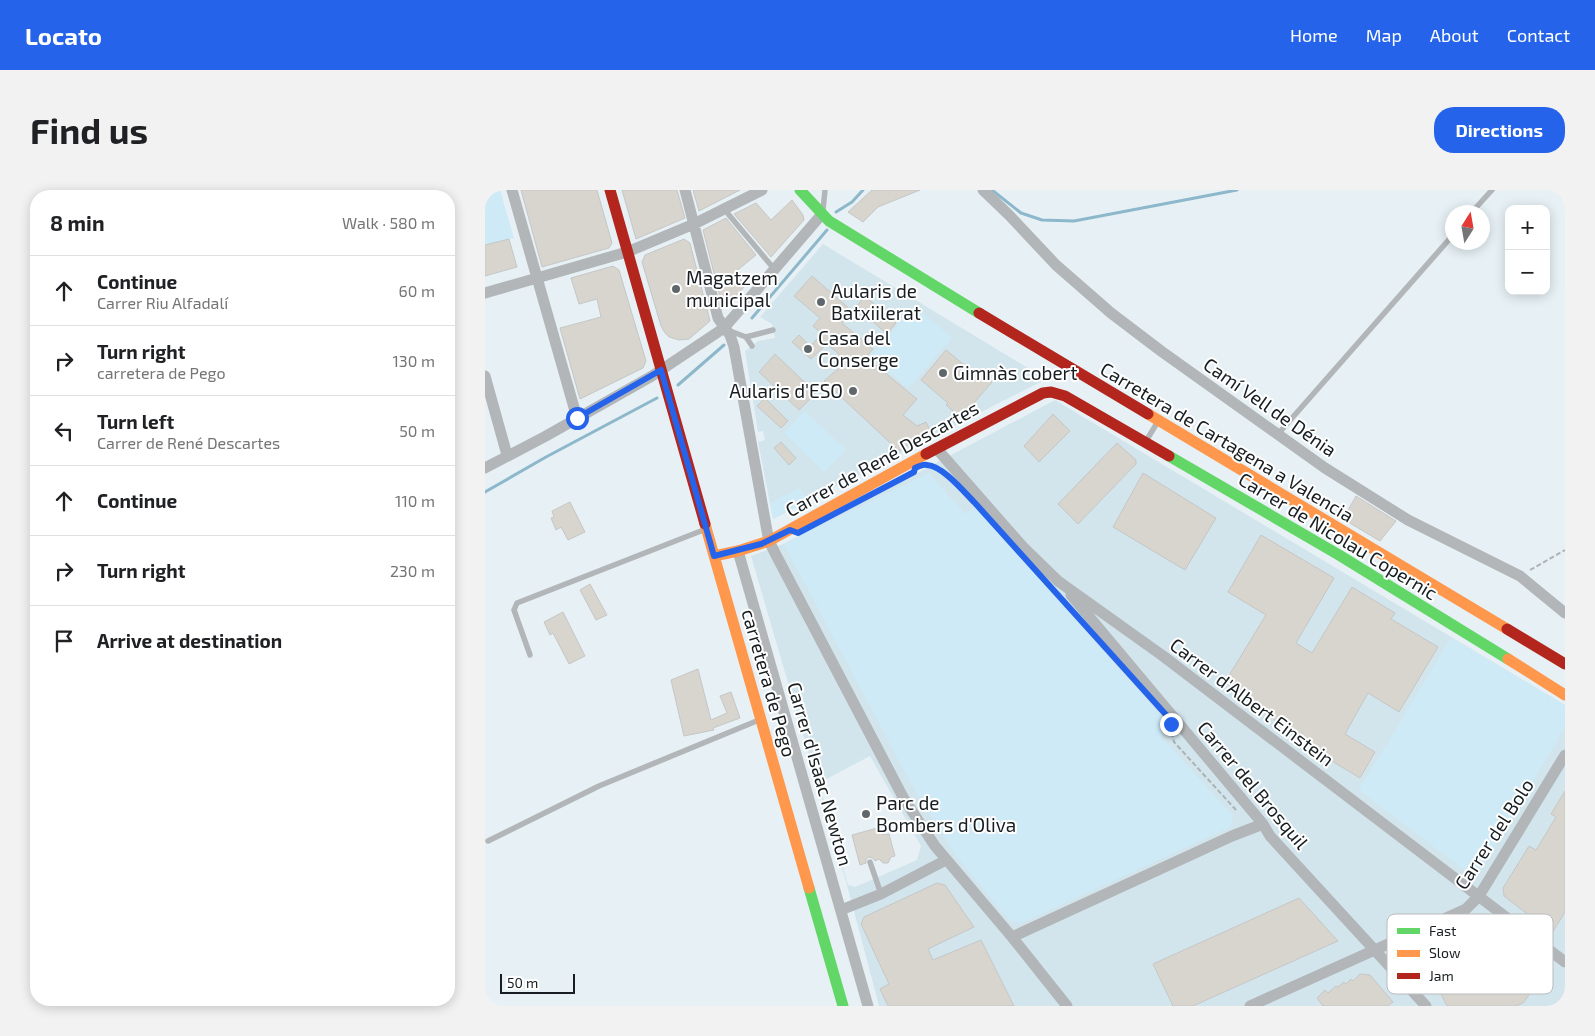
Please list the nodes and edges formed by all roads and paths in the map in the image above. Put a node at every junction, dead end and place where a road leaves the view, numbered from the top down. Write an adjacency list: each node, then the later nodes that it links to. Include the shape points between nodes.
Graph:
1 (512, 190): 16 (street)
2 (610, 190): 14 (main road)
3 (685, 190): 12 (street)
4 (763, 190): 10 (street)
5 (800, 190): 11 (main road, Carretera de Cartagena a Valencia)
6 (825, 190): 11 (lane)
7 (983, 190): 27 (street, Camí Vell de Dénia, via 1056,265 1111,313)
8 (1491, 190): 9 (lane)
9 (1478, 205)
10 (724, 209): 12 (street); 15 (lane)
11 (822, 214): 15 (street); 26 (main road, Carretera de Cartagena a Valencia, via 889,259)
12 (694, 224): 14 (street); 18 (street, via 718,318)
13 (1445, 244): 27 (lane)
14 (627, 252): 16 (street); 22 (main road)
15 (775, 270): 18 (street)
16 (537, 278): 17 (street); 25 (street)
17 (485, 293)
18 (724, 328): 20 (lane); 22 (street); 35 (street, via 734,347)
19 (773, 330): 20 (lane)
20 (746, 337): 21 (lane)
21 (752, 346)
22 (661, 370): 25 (street); 34 (main road, carretera de Pego)
23 (485, 376): 30 (street)
24 (1065, 396): 28 (main road, Carrer de Nicolau Copernic); 29 (main road, Carrer de René Descartes, via 1043,393)
25 (577, 418): 30 (street)
26 (1158, 421): 28 (lane); 44 (main road, Carretera de Cartagena a Valencia)
27 (1278, 434): 39 (street, Camí Vell de Dénia, via 1408,520)
28 (1145, 443): 45 (main road, Carrer de Nicolau Copernic, via 1339,555)
29 (937, 449): 35 (main road, Carrer de René Descartes); 40 (street, Carrer d'Albert Einstein)
30 (507, 455): 32 (street)
31 (930, 465): 33 (path)
32 (485, 468)
33 (942, 471)
34 (706, 529): 38 (main road, carretera de Pego); 43 (lane, via 517,603 514,610)
35 (769, 541): 37 (main road, Carrer de René Descartes); 51 (street, via 904,799)
36 (1565, 550): 39 (path)
37 (738, 551): 38 (main road, Carrer de René Descartes); 55 (street, Carrer d'Isaac Newton)
38 (714, 556): 46 (main road, carretera de Pego)
39 (1520, 576): 42 (street, Camí Vell de Dénia)
40 (1056, 586): 41 (path); 49 (street, Carrer del Brosquil); 54 (street, Carrer d'Albert Einstein, via 1163,656)
41 (1063, 602)
42 (1565, 613)
43 (530, 655)
44 (1565, 664)
45 (1565, 695)
46 (761, 719): 50 (lane, via 599,786); 65 (main road, carretera de Pego)
47 (1172, 728): 49 (path, via 1174,742)
48 (1565, 755): 54 (street, Carrer del Bolo)
49 (1257, 826): 58 (street); 60 (street, Carrer del Brosquil, via 1271,836)
50 (488, 841)
51 (947, 860): 53 (street); 58 (street)
52 (870, 862): 53 (lane)
53 (881, 894): 55 (street)
54 (1479, 896): 56 (street, Carrer del Bolo, via 1466,909); 57 (street, Carrer d'Albert Einstein)
55 (841, 910): 66 (street, Carrer d'Isaac Newton)
56 (1454, 914)
57 (1502, 914)
58 (1012, 937): 67 (street)
59 (1387, 943): 60 (street, Carrer del Bolo)
60 (1374, 949): 63 (street, Carrer del Brosquil); 68 (street, Carrer del Bolo)
61 (1553, 953): 62 (street, Carrer d'Albert Einstein)
62 (1565, 962)
63 (1387, 964)
64 (1414, 994): 69 (street, Carrer del Brosquil)
65 (843, 1006)
66 (868, 1006)
67 (1067, 1006)
68 (1250, 1006)
69 (1425, 1006)

